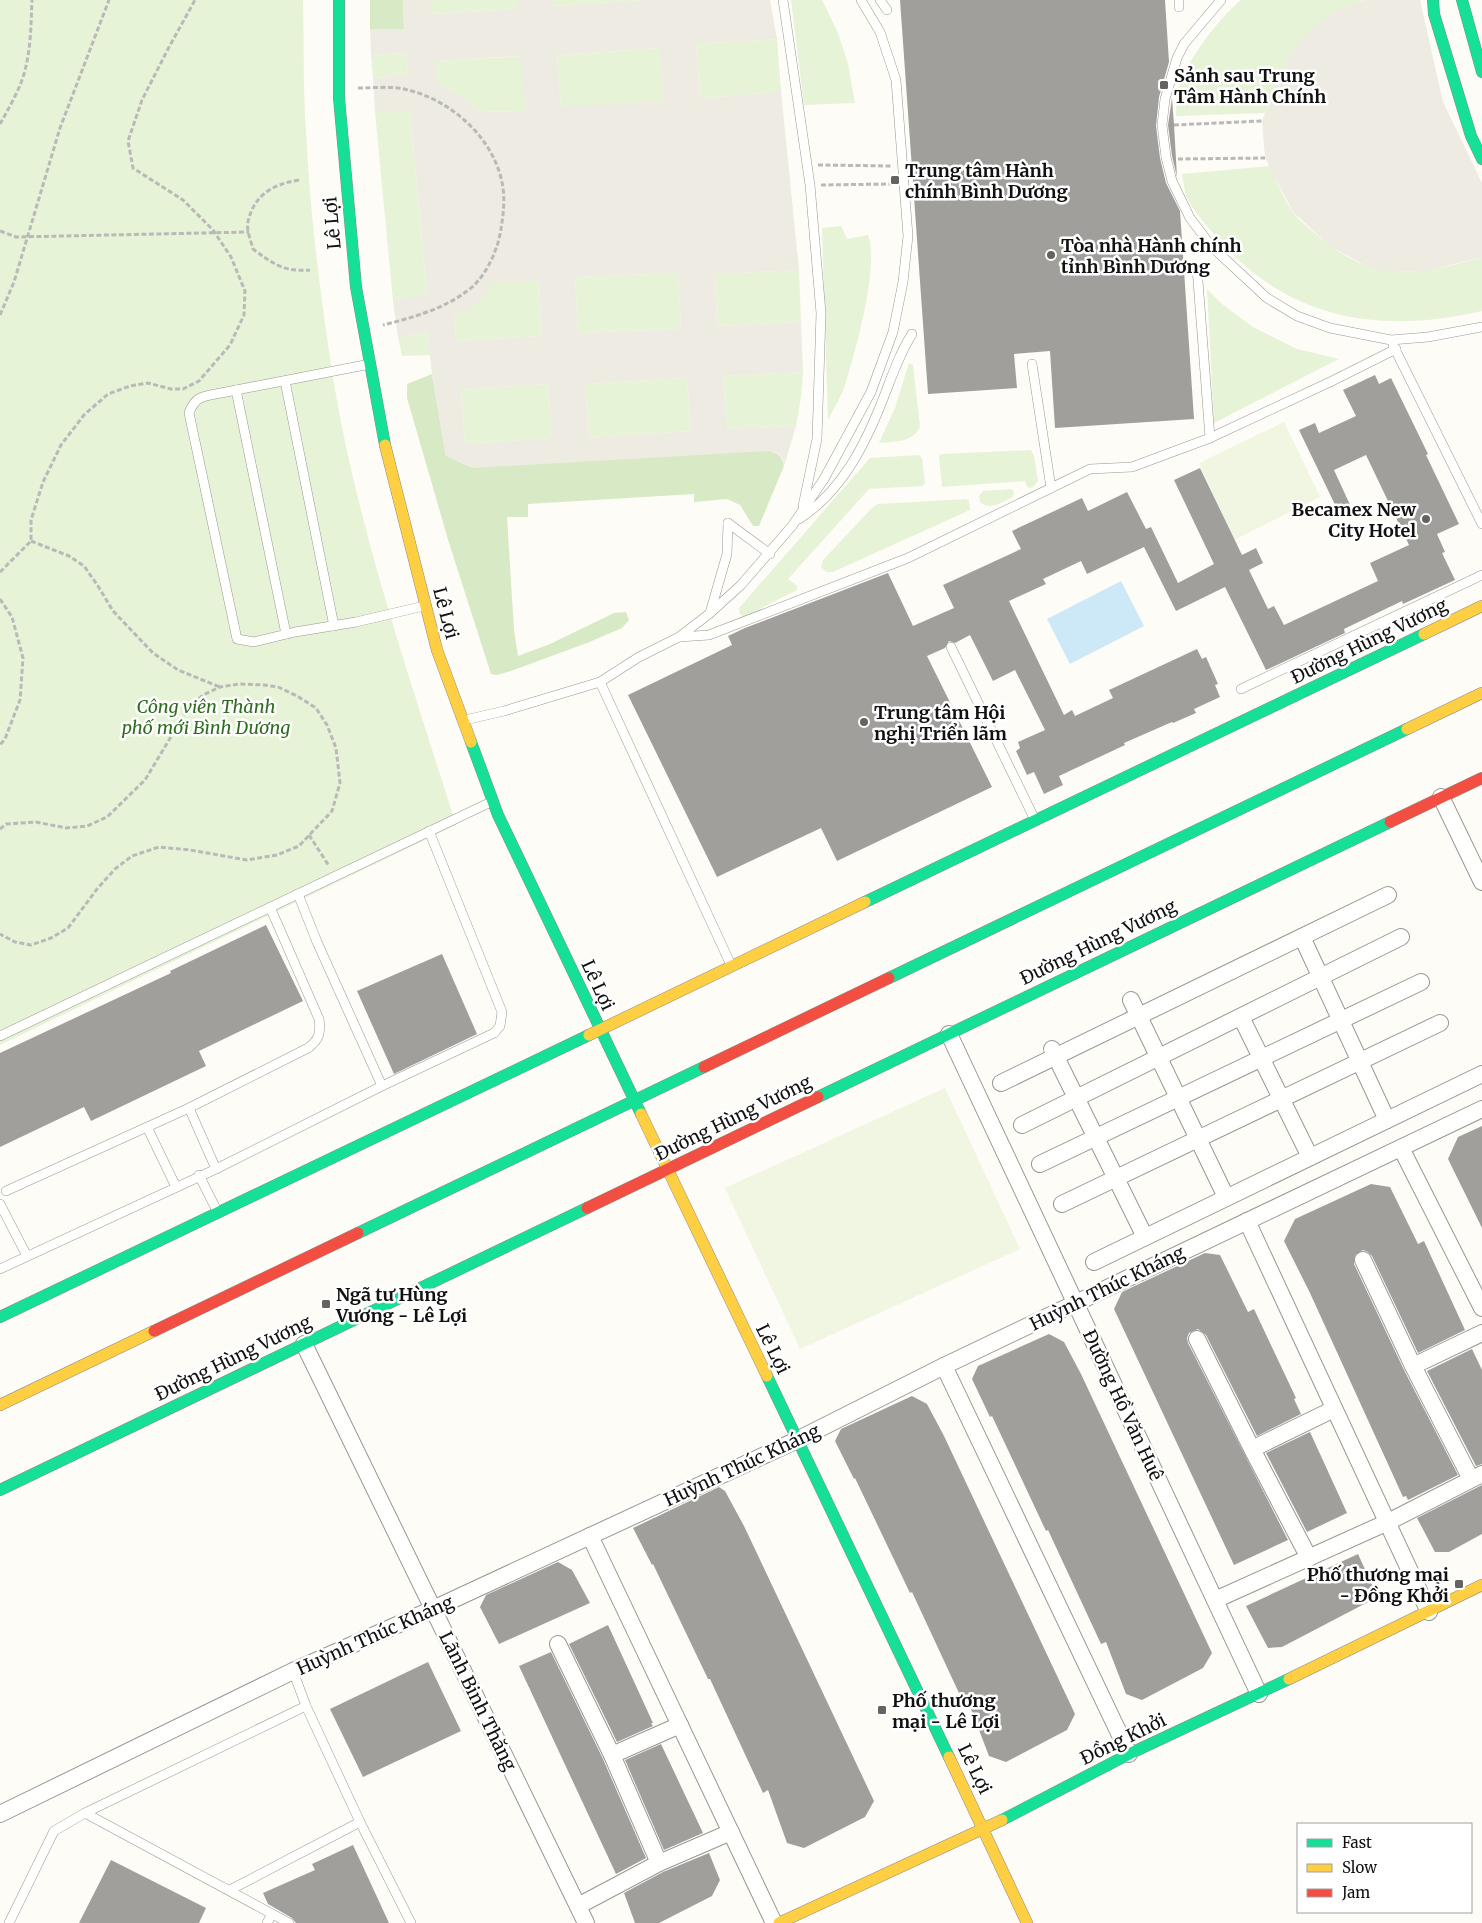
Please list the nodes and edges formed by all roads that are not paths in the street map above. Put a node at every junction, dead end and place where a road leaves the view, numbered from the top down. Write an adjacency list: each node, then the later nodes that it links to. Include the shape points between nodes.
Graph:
1 (339, 0): 16 (main road, Lê Lợi, via 339,88 356,287)
2 (783, 0): 22 (lane, via 810,185 821,314 817,439)
3 (861, 0): 22 (lane, via 880,32 896,80 908,236 903,282 893,332 871,392 824,479)
4 (880, 0): 8 (lane)
5 (1220, 0): 14 (lane, via 1184,44 1165,99 1162,125 1166,157 1172,182 1190,218 1212,246 1267,298 1297,316 1330,328)
6 (1432, 0): 10 (main road, via 1471,136)
7 (1462, 0): 9 (main road)
8 (887, 10)
9 (1482, 72)
10 (1482, 159)
11 (1197, 268): 20 (lane)
12 (1482, 327): 14 (lane)
13 (912, 334): 23 (lane, via 900,353 861,450 839,482 809,513)
14 (1391, 340): 15 (lane)
15 (1396, 349): 20 (lane); 24 (lane)
16 (370, 364): 18 (lane); 27 (main road, Lê Lợi, via 389,465)
17 (1032, 364): 21 (lane)
18 (284, 381): 19 (lane); 31 (lane)
19 (236, 390): 32 (lane); 32 (lane, via 203,397 193,402 189,413 237,639 254,642)
20 (1210, 438): 21 (lane, via 1132,467 1090,469)
21 (1051, 488): 33 (lane, via 908,558 709,635)
22 (802, 511): 23 (lane)
23 (795, 522): 25 (lane)
24 (1482, 524)
25 (770, 554): 29 (lane); 29 (lane, via 728,523 726,554)
26 (1482, 575): 30 (lane)
27 (426, 606): 31 (lane); 39 (main road, Lê Lợi, via 437,650)
28 (1482, 606): 35 (main road, Đường Hùng Vương)
29 (710, 614): 33 (lane)
30 (1382, 622): 35 (lane); 37 (lane)
31 (334, 626): 32 (lane)
32 (286, 634)
33 (679, 638): 36 (lane, via 639,657)
34 (951, 646): 43 (lane)
35 (1392, 649): 43 (main road, Đường Hùng Vương)
36 (600, 682): 39 (lane); 51 (lane)
37 (1241, 690)
38 (1482, 693): 72 (main road)
39 (464, 720): 42 (main road, Lê Lợi)
40 (1482, 778): 41 (main road, Đường Hùng Vương)
41 (1441, 797): 45 (street); 60 (main road, Đường Hùng Vương)
42 (493, 801): 44 (lane); 59 (main road, Lê Lợi)
43 (1035, 821): 51 (main road, Đường Hùng Vương)
44 (429, 831): 46 (lane); 68 (lane, via 499,1002 502,1012 500,1026 494,1033)
45 (1482, 882)
46 (298, 894): 48 (lane); 68 (lane)
47 (1388, 896): 49 (street)
48 (270, 907): 61 (lane); 73 (lane, via 318,1019 321,1030 317,1041)
49 (1302, 937): 52 (street); 55 (street)
50 (1402, 937): 52 (street)
51 (731, 966): 59 (main road, Đường Hùng Vương)
52 (1321, 977): 56 (street); 57 (street)
53 (1421, 982): 57 (street)
54 (1131, 1000): 55 (street)
55 (1138, 1016): 62 (street); 63 (street)
56 (1241, 1017): 63 (street); 64 (street)
57 (1341, 1020): 64 (street); 65 (street)
58 (1440, 1023): 65 (street)
59 (600, 1029): 72 (main road, Lê Lợi); 92 (main road, Đường Hùng Vương)
60 (949, 1034): 84 (main road, Đường Hùng Vương); 99 (street, Đường Hồ Văn Huê)
61 (0, 1036)
62 (1054, 1052): 67 (street); 69 (street)
63 (1158, 1058): 69 (street); 70 (street)
64 (1262, 1058): 70 (street); 71 (street)
65 (1360, 1062): 71 (street); 75 (street)
66 (1482, 1074): 75 (street)
67 (1001, 1083)
68 (382, 1086): 83 (lane)
69 (1076, 1098): 76 (street); 78 (street)
70 (1178, 1098): 78 (street); 79 (street)
71 (1282, 1099): 79 (street); 81 (street)
72 (634, 1100): 84 (main road, Lê Lợi); 107 (main road)
73 (189, 1108): 77 (lane); 83 (lane)
74 (1482, 1109): 80 (street, Huỳnh Thúc Kháng)
75 (1387, 1120): 81 (street)
76 (1022, 1125)
77 (147, 1127): 87 (lane); 88 (lane)
78 (1096, 1138): 82 (street); 86 (street)
79 (1198, 1139): 86 (street); 89 (street)
80 (1400, 1148): 93 (street, Huỳnh Thúc Kháng); 100 (street)
81 (1310, 1157): 89 (street)
82 (1040, 1164)
83 (216, 1169): 85 (lane)
84 (668, 1169): 104 (main road, Đường Hùng Vương); 109 (main road, Lê Lợi)
85 (199, 1176): 87 (lane); 92 (lane)
86 (1116, 1178): 91 (street); 94 (street)
87 (176, 1187): 95 (lane)
88 (6, 1191)
89 (1226, 1197): 94 (street)
90 (0, 1204): 95 (lane)
91 (1062, 1204)
92 (218, 1213): 101 (main road, Đường Hùng Vương)
93 (1247, 1221): 99 (street, Huỳnh Thúc Kháng); 108 (street)
94 (1145, 1237): 97 (street)
95 (27, 1256): 98 (lane)
96 (1363, 1260): 106 (street)
97 (1094, 1262)
98 (0, 1269)
99 (1075, 1303): 105 (street, Huỳnh Thúc Kháng); 117 (street, Đường Hồ Văn Huê)
100 (1482, 1308)
101 (0, 1317)
102 (1482, 1333): 106 (street)
103 (1197, 1339): 110 (street)
104 (304, 1344): 112 (main road, Đường Hùng Vương); 118 (street, Lãnh Binh Thăng)
105 (944, 1366): 109 (street, Huỳnh Thúc Kháng); 125 (street)
106 (1413, 1366): 111 (street)
107 (0, 1405)
108 (1334, 1409): 110 (street); 113 (street)
109 (797, 1440): 114 (street, Huỳnh Thúc Kháng); 130 (main road, Lê Lợi)
110 (1252, 1449): 115 (street)
111 (1476, 1476): 113 (street)
112 (0, 1490)
113 (1388, 1522): 115 (street); 119 (street)
114 (590, 1536): 118 (street, Huỳnh Thúc Kháng); 124 (street)
115 (1309, 1558): 117 (street)
116 (1482, 1585): 119 (main road, Đồng Khởi)
117 (1215, 1600): 122 (street, Đường Hồ Văn Huê)
118 (433, 1609): 121 (street, Huỳnh Thúc Kháng); 134 (street, Lãnh Binh Thăng)
119 (1429, 1612): 122 (main road, Đồng Khởi)
120 (558, 1644): 126 (street)
121 (293, 1671): 123 (lane); 128 (street, Huỳnh Thúc Kháng)
122 (1260, 1694): 125 (main road, Đồng Khởi)
123 (306, 1706): 127 (lane); 129 (lane)
124 (680, 1725): 126 (street); 131 (street)
125 (1129, 1754): 130 (main road, Đồng Khởi)
126 (612, 1755): 132 (street)
127 (84, 1813): 133 (lane); 136 (lane, via 54,1831)
128 (0, 1814)
129 (360, 1822): 133 (lane); 139 (lane)
130 (983, 1827): 142 (main road, Đồng Khởi); 143 (main road, Lê Lợi)
131 (731, 1832): 132 (street); 141 (street)
132 (659, 1863): 134 (street)
133 (230, 1890): 135 (lane)
134 (578, 1906): 140 (street, Lãnh Binh Thăng)
135 (272, 1914): 137 (lane); 138 (lane)
136 (9, 1923)
137 (267, 1923)
138 (289, 1923)
139 (411, 1923)
140 (586, 1923)
141 (774, 1923)
142 (779, 1923)
143 (1027, 1923)

